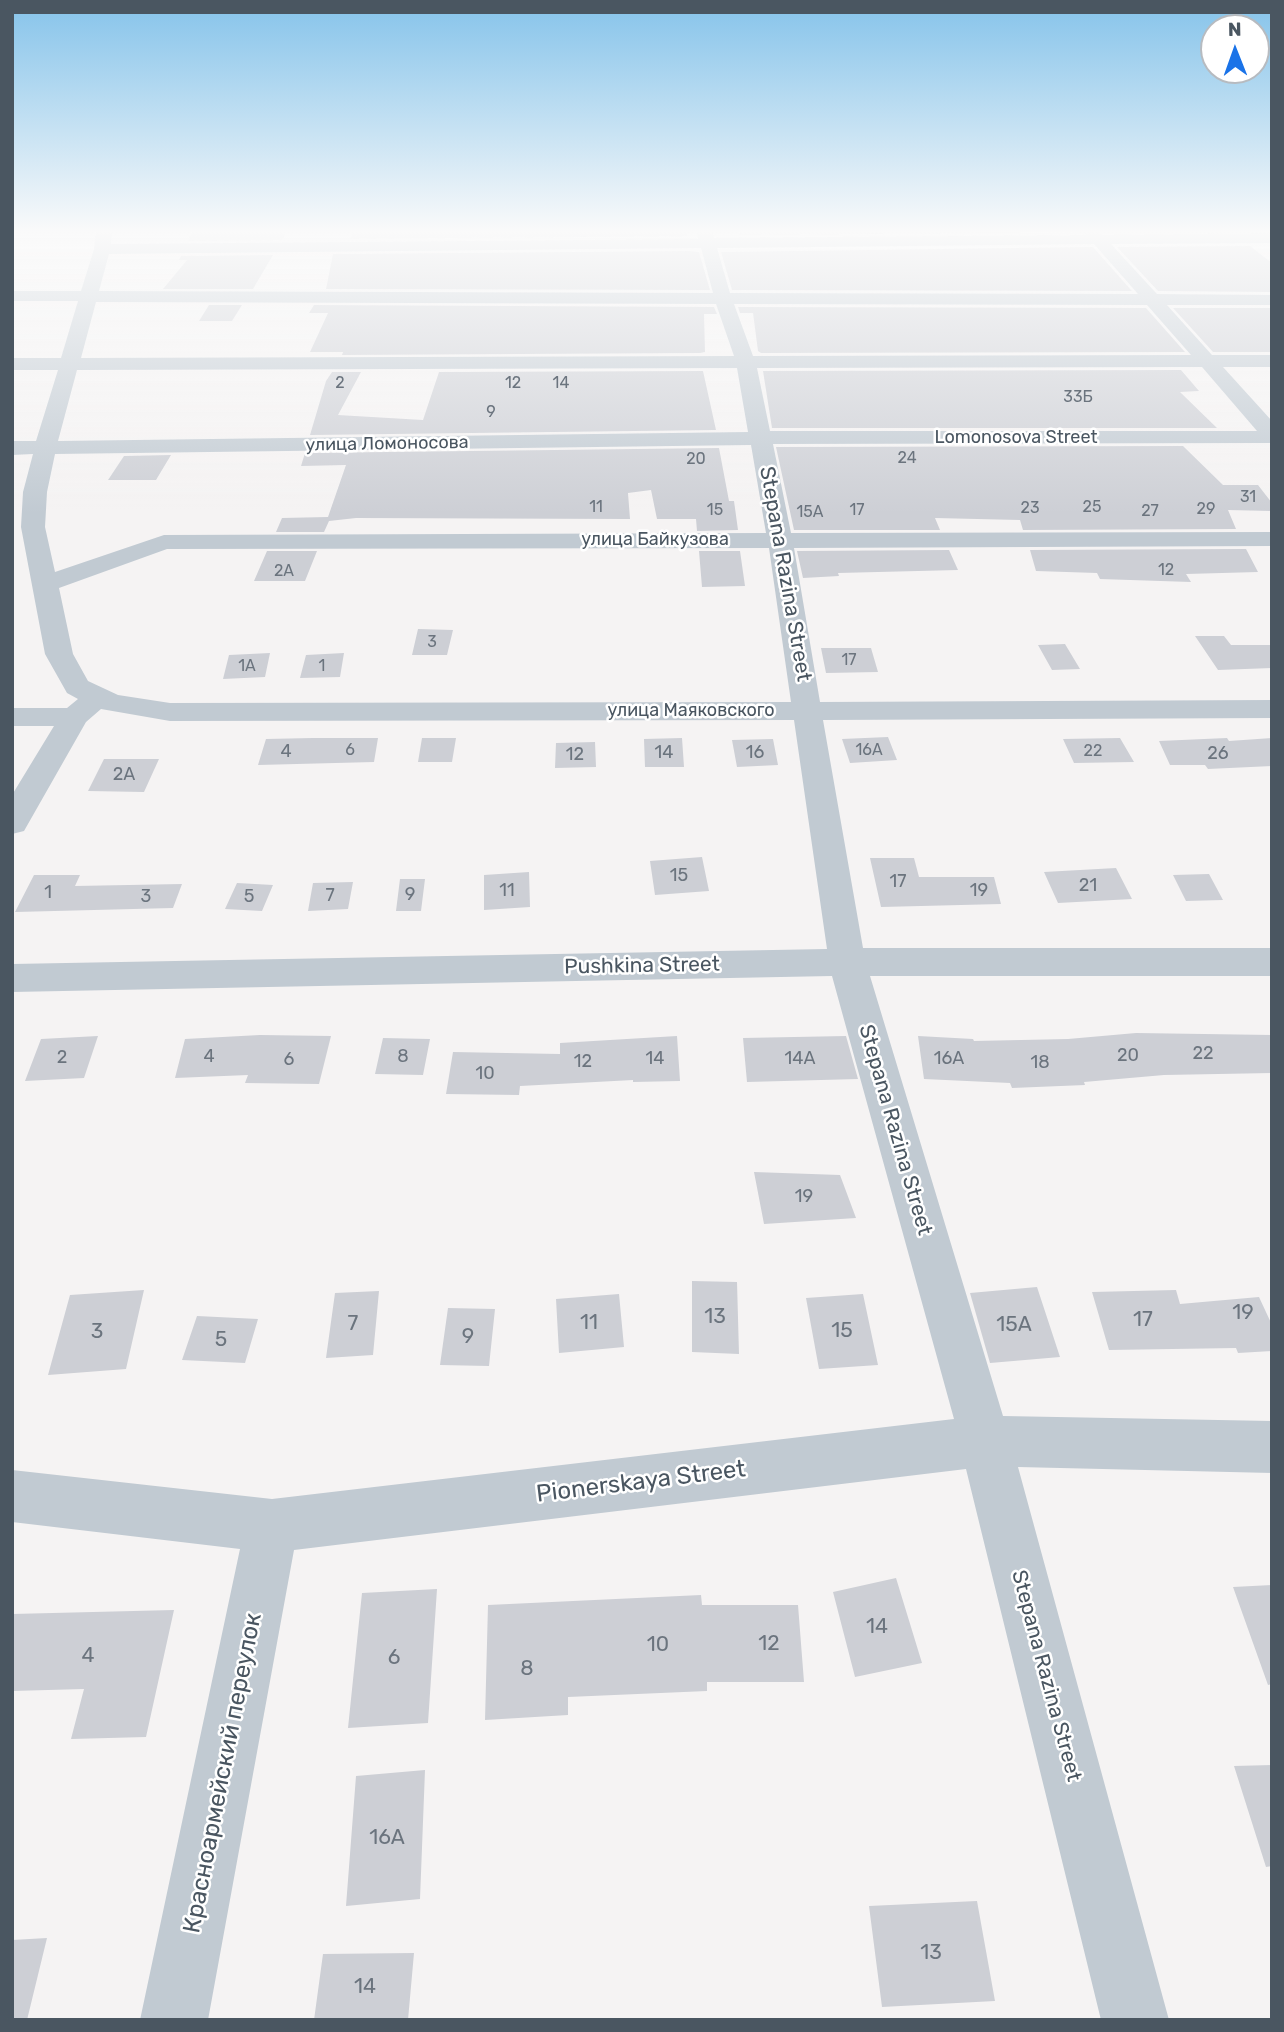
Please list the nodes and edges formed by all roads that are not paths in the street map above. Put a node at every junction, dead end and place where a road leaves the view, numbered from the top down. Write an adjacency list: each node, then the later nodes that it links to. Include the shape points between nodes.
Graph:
1 (79, 325): 7 (street)
2 (732, 325): 8 (street, Stepana Razina Street)
3 (1175, 325): 4 (street)
4 (1206, 361): 5 (street); 8 (street); 9 (street)
5 (1272, 361)
6 (12, 363): 7 (street)
7 (69, 363): 8 (street); 12 (street)
8 (746, 363): 10 (street, Stepana Razina Street)
9 (1272, 436): 10 (street, Lomonosova Street)
10 (761, 438): 12 (street, улица Ломоносова); 15 (street, Stepana Razina Street)
11 (12, 448): 12 (street, улица Ломоносова)
12 (45, 449): 13 (street)
13 (24, 536): 16 (street)
14 (1272, 539): 15 (street, улица Байкузова)
15 (780, 540): 16 (street, улица Байкузова, via 164,542); 19 (street, Stepana Razina Street)
16 (45, 584): 17 (street, via 60,654 76,687)
17 (105, 700): 19 (street, улица Маяковского, via 183,712); 21 (street)
18 (1272, 709): 19 (street, улица Маяковского)
19 (809, 710): 23 (street, Stepana Razina Street)
20 (12, 717): 21 (street)
21 (74, 717): 22 (street)
22 (12, 823)
23 (846, 962): 24 (street, Pushkina Street); 25 (street, Pushkina Street); 26 (street, Stepana Razina Street)
24 (1272, 962)
25 (12, 978)
26 (985, 1441): 27 (street, Pionerskaya Street); 29 (street, Pionerskaya Street); 31 (street, Stepana Razina Street)
27 (1272, 1447)
28 (12, 1496): 29 (street, Pionerskaya Street)
29 (272, 1526): 30 (street, Красноармейский переулок)
30 (174, 2020)
31 (1135, 2020)

